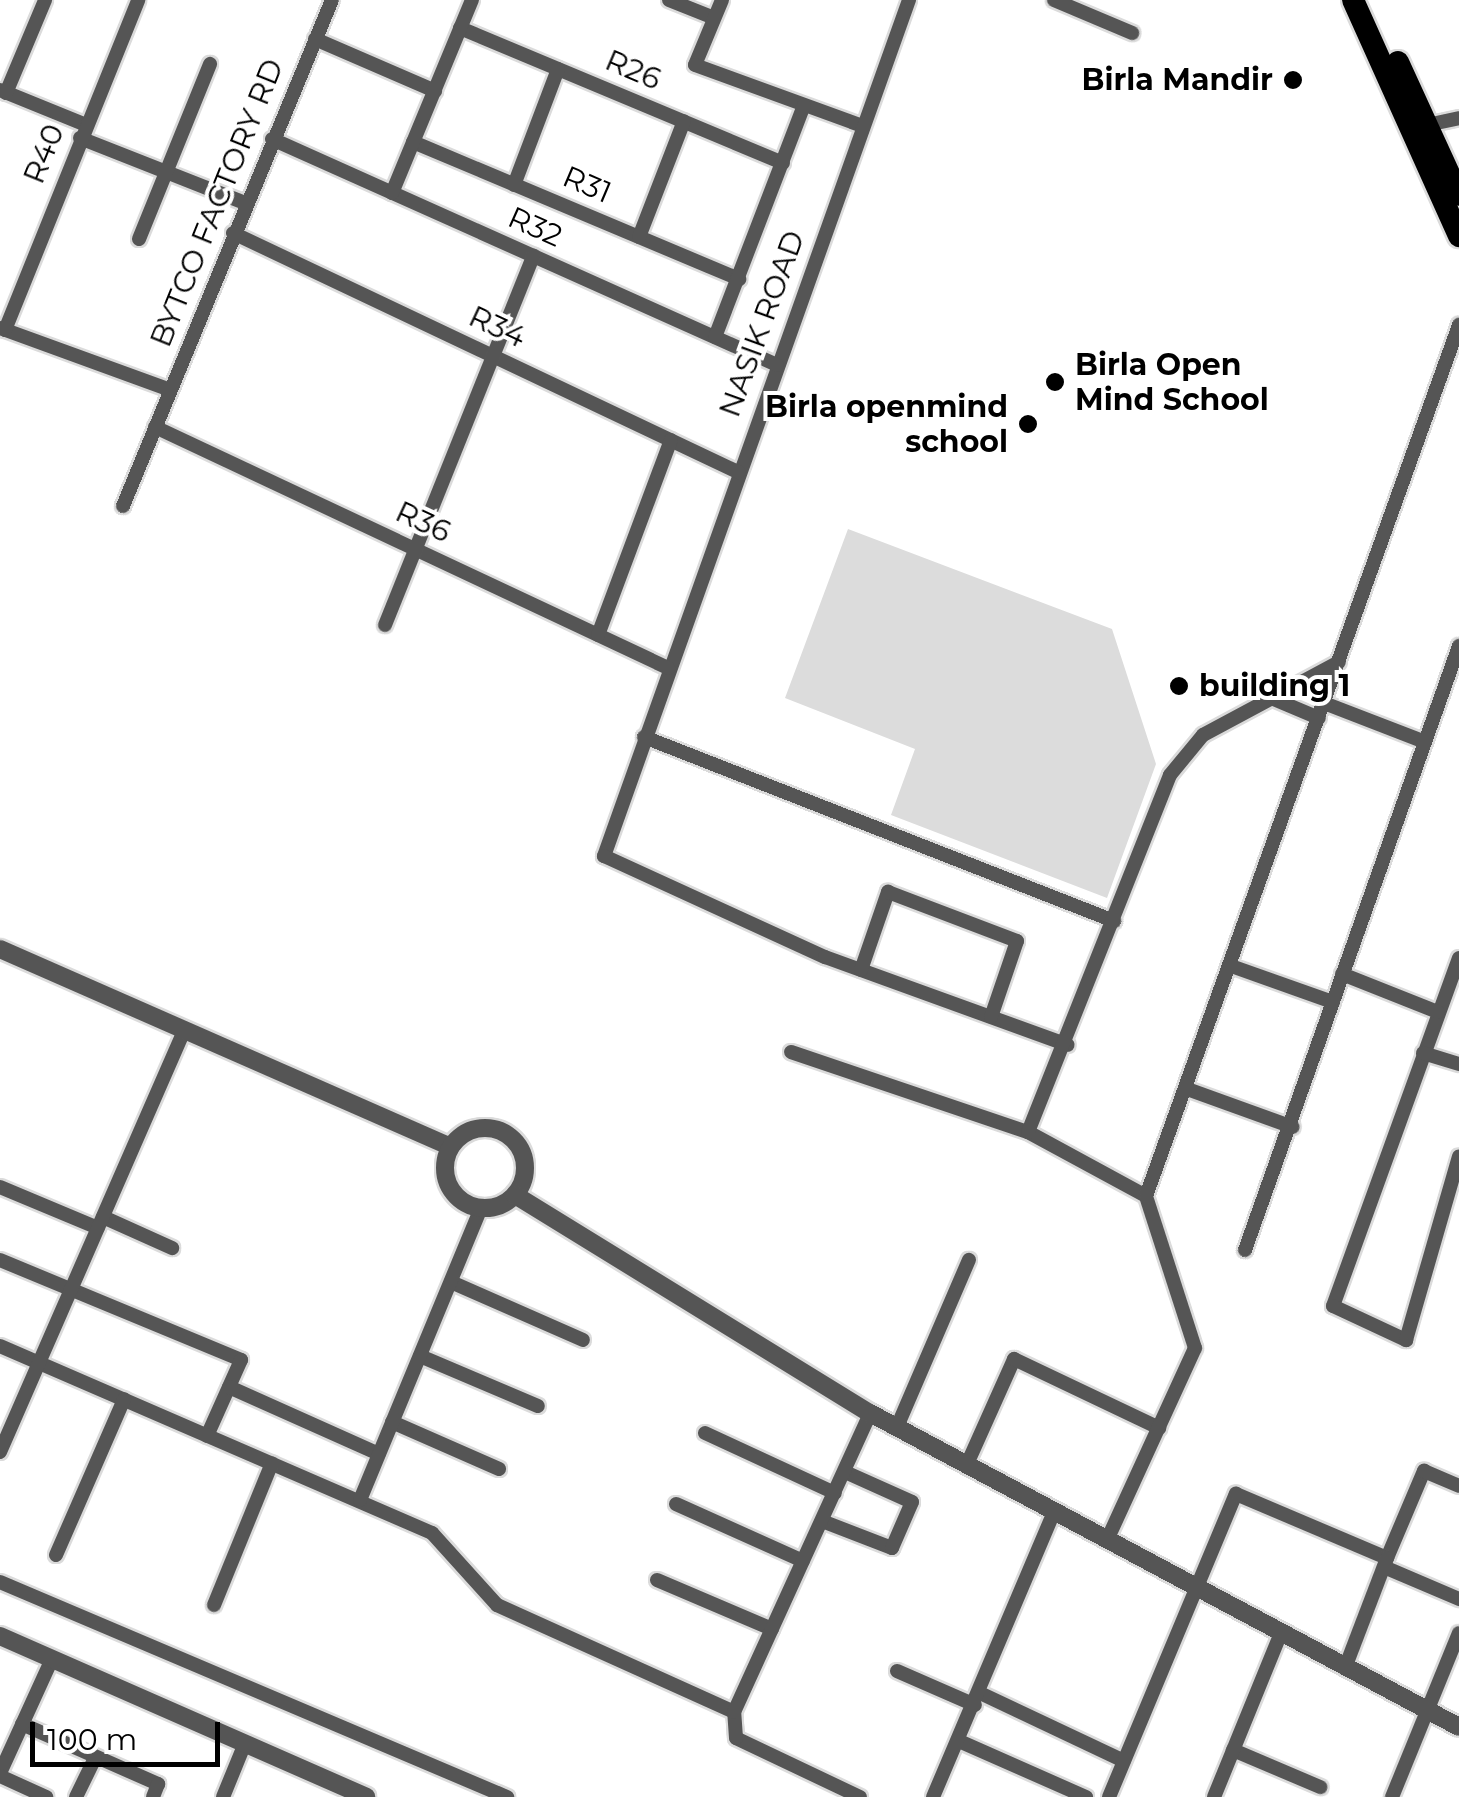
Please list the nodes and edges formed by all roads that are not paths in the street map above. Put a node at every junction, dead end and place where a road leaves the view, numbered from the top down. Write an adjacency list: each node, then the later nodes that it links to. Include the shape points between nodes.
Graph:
1 (45, 0): 18 (street)
2 (138, 0): 24 (street, R40)
3 (472, 0): 12 (street)
4 (669, 0): 11 (street)
5 (722, 0): 11 (street)
6 (908, 0): 23 (street, NASIK ROAD)
7 (1054, 0): 13 (street)
8 (1353, 0): 34 (highway)
9 (1368, 0): 22 (highway)
10 (328, 1): 14 (street, BYTCO FACTORY RD)
11 (714, 18): 19 (street, via 695,66)
12 (460, 28): 16 (street, R26); 17 (street)
13 (1132, 32)
14 (315, 39): 17 (street); 25 (street, BYTCO FACTORY RD)
15 (210, 64): 28 (street)
16 (558, 68): 21 (street, R26); 29 (street)
17 (434, 90): 26 (street)
18 (3, 92): 24 (street)
19 (804, 105): 23 (street); 27 (street)
20 (1459, 118): 22 (street)
21 (684, 121): 27 (street, R26); 35 (street)
22 (1427, 125): 31 (highway)
23 (863, 126): 43 (street, NASIK ROAD)
24 (83, 132): 28 (street); 40 (street, R40)
25 (272, 139): 30 (street, R32); 32 (street, BYTCO FACTORY RD)
26 (413, 142): 29 (street, R31); 30 (street)
27 (784, 163): 38 (street)
28 (165, 172): 32 (street); 36 (street)
29 (514, 185): 35 (street, R31)
30 (392, 193): 37 (street, R32)
31 (1459, 195)
32 (245, 204): 33 (street, BYTCO FACTORY RD)
33 (233, 232): 42 (street, R34); 44 (street, BYTCO FACTORY RD)
34 (1459, 236)
35 (639, 237): 38 (street, R31)
36 (139, 239)
37 (533, 256): 41 (street, R32); 42 (street)
38 (738, 279): 41 (street)
39 (1459, 325): 53 (street)
40 (2, 329): 44 (street)
41 (715, 337): 43 (street, R32)
42 (496, 357): 46 (street, R34); 49 (street)
43 (777, 365): 47 (street, NASIK ROAD)
44 (170, 390): 45 (street, BYTCO FACTORY RD)
45 (155, 427): 48 (street, BYTCO FACTORY RD); 49 (street, R36)
46 (671, 440): 47 (street, R34); 51 (street)
47 (738, 472): 54 (street, NASIK ROAD)
48 (123, 506)
49 (419, 551): 50 (street); 51 (street, R36)
50 (385, 625)
51 (598, 635): 54 (street, R36)
52 (1459, 646): 59 (street)
53 (1339, 662): 55 (street); 56 (street)
54 (668, 668): 58 (street, NASIK ROAD)
55 (1268, 696): 57 (street); 60 (street, via 1203,735 1170,775)
56 (1324, 703): 57 (street); 59 (street)
57 (1319, 718): 63 (street)
58 (644, 738): 60 (street); 64 (street, NASIK ROAD, via 604,856)
59 (1424, 742): 65 (street)
60 (1114, 921): 70 (street)
61 (0, 949): 69 (street)
62 (1459, 958): 67 (street)
63 (1234, 967): 66 (street); 74 (street)
64 (861, 970): 68 (street); 68 (street, via 888,892 1018,941)
65 (1342, 974): 66 (street); 67 (street)
66 (1333, 1002): 75 (street)
67 (1438, 1012): 72 (street)
68 (991, 1017): 70 (street)
69 (184, 1030): 77 (street); 83 (street)
70 (1068, 1045): 76 (street)
71 (790, 1052): 76 (street)
72 (1423, 1053): 73 (street); 78 (street, via 1333,1306 1406,1340)
73 (1459, 1064)
74 (1190, 1090): 75 (street); 81 (street)
75 (1294, 1127): 85 (street)
76 (1028, 1132): 81 (street)
77 (450, 1147): 80 (street, via 479,1128 513,1139 526,1170); 82 (street, via 448,1186)
78 (1459, 1156)
79 (0, 1187): 83 (street)
80 (515, 1195): 82 (street); 97 (street)
81 (1146, 1196): 100 (street, via 1195,1348)
82 (481, 1208): 88 (street)
83 (100, 1222): 84 (street); 89 (street)
84 (172, 1248)
85 (1246, 1250)
86 (0, 1260): 89 (street)
87 (970, 1260): 99 (street)
88 (450, 1282): 90 (street); 92 (street)
89 (71, 1290): 93 (street); 94 (street, via 241,1360)
90 (583, 1340)
91 (0, 1346): 93 (street)
92 (420, 1356): 96 (street); 98 (street)
93 (40, 1362): 95 (street); 103 (street)
94 (229, 1387): 102 (street); 104 (street)
95 (124, 1399): 102 (street); 116 (street)
96 (538, 1406)
97 (870, 1413): 99 (street); 108 (street)
98 (392, 1422): 104 (street); 107 (street)
99 (896, 1427): 105 (street)
100 (1159, 1428): 105 (street, via 1014,1359); 115 (street)
101 (705, 1433): 110 (street)
102 (207, 1436): 106 (street)
103 (0, 1452)
104 (379, 1454): 111 (street)
105 (968, 1462): 113 (street)
106 (272, 1463): 111 (street); 123 (street)
107 (499, 1468)
108 (844, 1472): 110 (street); 114 (street, via 912,1502 892,1548)
109 (1459, 1486): 118 (street, via 1424,1471)
110 (835, 1493): 114 (street)
111 (360, 1500): 133 (street, via 432,1533 497,1606)
112 (676, 1504): 117 (street)
113 (1055, 1510): 115 (street); 131 (street)
114 (822, 1521): 117 (street)
115 (1108, 1538): 121 (street)
116 (56, 1554)
117 (804, 1561): 124 (street)
118 (1386, 1562): 121 (street, via 1236,1494); 122 (street); 129 (street)
119 (657, 1580): 124 (street)
120 (0, 1582): 148 (street)
121 (1196, 1586): 126 (street); 140 (street)
122 (1459, 1599)
123 (214, 1605)
124 (772, 1629): 133 (street)
125 (1459, 1633): 132 (street)
126 (1280, 1634): 129 (street); 138 (street)
127 (2, 1641): 128 (street)
128 (52, 1660): 134 (street); 137 (street)
129 (1345, 1668): 132 (street)
130 (897, 1672): 131 (street)
131 (977, 1699): 136 (street); 140 (street)
132 (1428, 1711): 135 (street); 154 (street)
133 (734, 1712): 149 (street, via 736,1738)
134 (22, 1724): 139 (street); 141 (street)
135 (1459, 1727)
136 (960, 1741): 150 (street); 151 (street)
137 (245, 1742): 146 (street); 147 (street)
138 (1233, 1750): 142 (street); 153 (street)
139 (96, 1758): 144 (street); 145 (street, via 158,1784)
140 (1124, 1761): 152 (street)
141 (0, 1774): 143 (street)
142 (1320, 1787)
143 (46, 1797)
144 (76, 1797)
145 (152, 1797)
146 (223, 1797)
147 (366, 1797)
148 (507, 1797)
149 (860, 1797)
150 (933, 1797)
151 (1086, 1797)
152 (1109, 1797)
153 (1214, 1797)
154 (1392, 1797)

